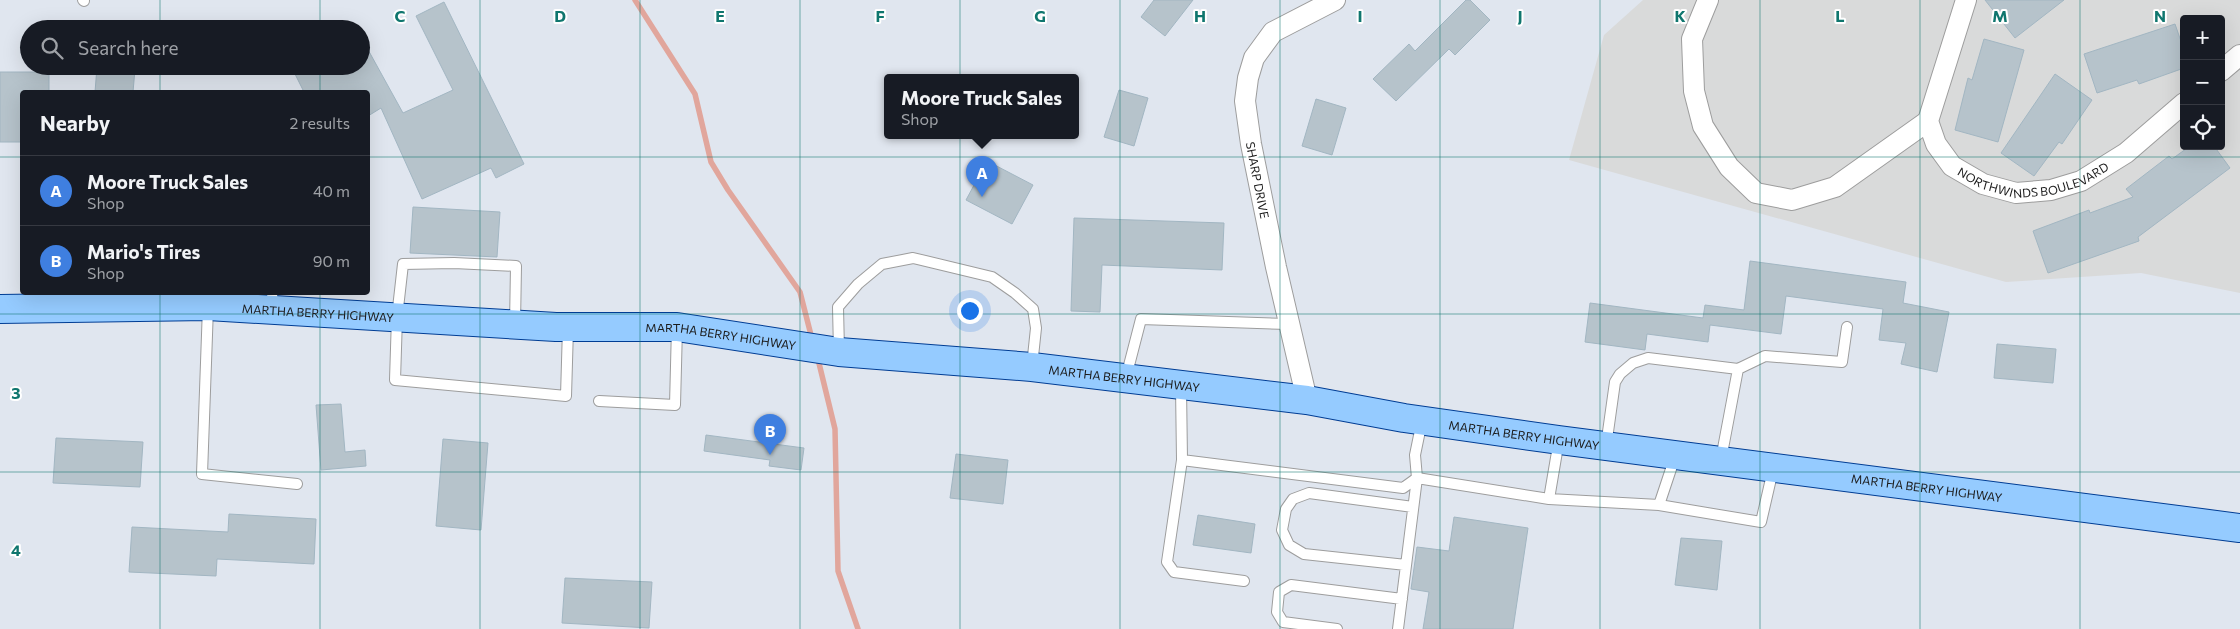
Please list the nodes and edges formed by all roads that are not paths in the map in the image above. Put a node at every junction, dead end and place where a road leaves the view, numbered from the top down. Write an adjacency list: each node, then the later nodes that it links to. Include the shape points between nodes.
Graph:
1 (1335, 0): 13 (street, SHARP DRIVE, via 1272,32 1254,58 1248,78 1245,100 1251,144)
2 (1708, 0): 7 (street, via 1692,39 1694,91 1703,126 1729,167 1756,193 1792,200 1835,186)
3 (1966, 0): 7 (street)
4 (2240, 55): 5 (street)
5 (2225, 68)
6 (2182, 105): 7 (street, NORTHWINDS BOULEVARD, via 2126,153 2082,181 2051,190 2016,193 1982,184 1952,166 1936,144)
7 (1928, 121)
8 (272, 301): 9 (main road, MARTHA BERRY HIGHWAY); 11 (main road, MARTHA BERRY HIGHWAY)
9 (200, 302): 10 (main road, MARTHA BERRY HIGHWAY); 32 (lane, via 202,474)
10 (0, 309)
11 (397, 318): 12 (main road, MARTHA BERRY HIGHWAY); 12 (lane, via 403,264 516,266); 14 (lane, via 395,380 566,396)
12 (516, 324): 14 (main road, MARTHA BERRY HIGHWAY)
13 (1288, 324): 20 (lane, via 1141,319); 22 (street, SHARP DRIVE)
14 (568, 327): 15 (main road, MARTHA BERRY HIGHWAY)
15 (677, 327): 17 (main road, MARTHA BERRY HIGHWAY); 23 (lane, via 675,405)
16 (1847, 327): 19 (lane, via 1842,362 1765,356)
17 (839, 352): 18 (main road, MARTHA BERRY HIGHWAY); 18 (lane, via 838,306 882,264 913,258 992,278 1015,293 1033,310 1036,328)
18 (1032, 367): 20 (main road, MARTHA BERRY HIGHWAY)
19 (1738, 369): 26 (lane, via 1648,358 1633,363 1615,382); 29 (lane)
20 (1125, 378): 21 (main road, MARTHA BERRY HIGHWAY)
21 (1181, 386): 22 (main road, MARTHA BERRY HIGHWAY); 28 (lane)
22 (1307, 400): 24 (main road, MARTHA BERRY HIGHWAY)
23 (599, 401)
24 (1422, 420): 25 (main road, MARTHA BERRY HIGHWAY); 31 (lane, via 1415,455)
25 (1560, 440): 26 (main road, MARTHA BERRY HIGHWAY); 33 (lane)
26 (1606, 446): 27 (main road, MARTHA BERRY HIGHWAY)
27 (1676, 454): 29 (main road, MARTHA BERRY HIGHWAY); 34 (lane)
28 (1182, 460): 31 (lane, via 1403,488); 39 (lane, via 1166,562 1174,572)
29 (1721, 460): 30 (main road, MARTHA BERRY HIGHWAY)
30 (1773, 466): 34 (lane, via 1761,522); 36 (main road, MARTHA BERRY HIGHWAY)
31 (1417, 478): 33 (lane); 35 (lane)
32 (297, 484)
33 (1549, 500): 34 (lane)
34 (1659, 505)
35 (1414, 507): 38 (lane); 38 (lane, via 1309,492 1294,499 1286,509 1282,530 1289,545 1304,554)
36 (2240, 528): 37 (lane)
37 (2240, 533)
38 (1406, 565): 40 (lane)
39 (1244, 581)
40 (1402, 599): 41 (lane, via 1291,585 1279,592 1276,612 1283,622); 42 (lane)
41 (1337, 629)
42 (1398, 629)

